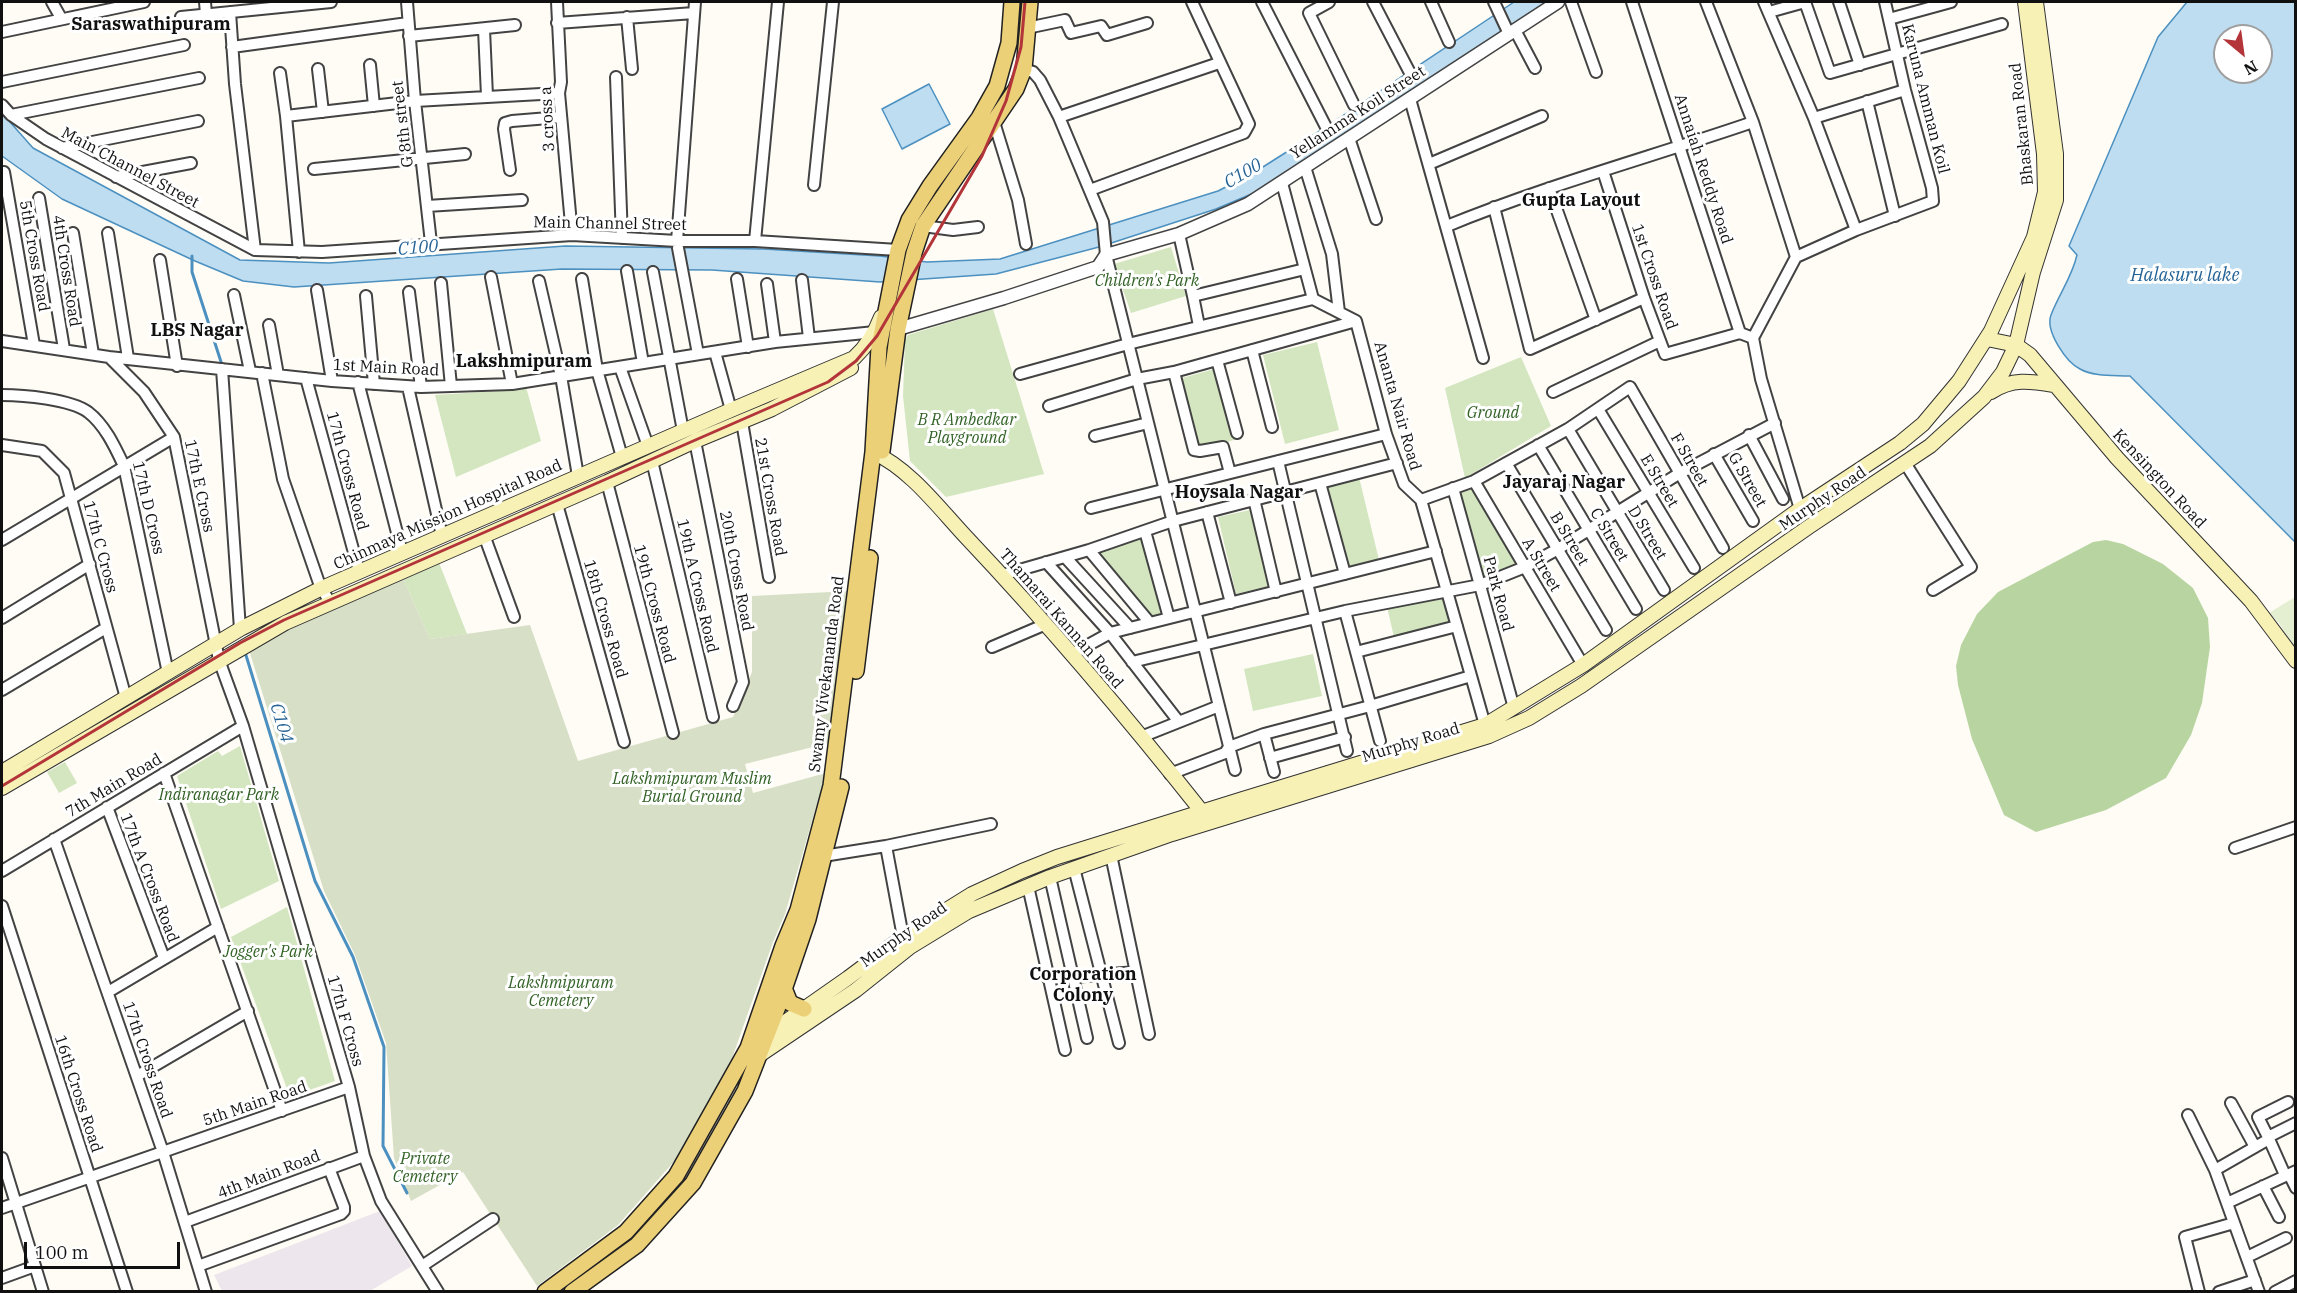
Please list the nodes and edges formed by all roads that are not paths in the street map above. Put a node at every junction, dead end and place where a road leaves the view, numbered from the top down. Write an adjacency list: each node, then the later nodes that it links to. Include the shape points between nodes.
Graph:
1 (52, 2): 34 (street)
2 (141, 2): 26 (street)
3 (205, 2): 31 (street)
4 (331, 2): 29 (street)
5 (407, 2): 36 (street, G 8th street)
6 (557, 2): 37 (street, 3 cross a)
7 (778, 2): 117 (street)
8 (833, 2): 99 (street)
9 (1012, 2): 63 (main road, Swamy Vivekananda Road, via 1008,43)
10 (1030, 2): 41 (main road, Swamy Vivekananda Road)
11 (1192, 2): 50 (street)
12 (1262, 2): 84 (street)
13 (1329, 2): 72 (street, via 1309,13)
14 (1373, 2): 57 (street)
15 (1431, 2): 46 (street)
16 (1558, 2): 43 (street, Yellamma Koil Street)
17 (1571, 2): 58 (street)
18 (1632, 2): 86 (street, Annaiah Reddy Road)
19 (1706, 2): 83 (street)
20 (1764, 2): 30 (street)
21 (1839, 2): 52 (street)
22 (1885, 2): 35 (street, Karuna Amman Koil)
23 (1951, 2): 35 (street)
24 (2025, 2): 155 (main road, Bhaskaran Road, via 2045,192 2034,237)
25 (2036, 2): 161 (main road, Bhaskaran Road, via 2057,186)
26 (112, 5): 34 (street)
27 (695, 7): 33 (street); 119 (street)
28 (1496, 7): 43 (street)
29 (230, 12): 31 (street); 48 (street)
30 (1769, 12): 52 (street, via 1805,2 1829,73); 80 (street)
31 (206, 14): 32 (street)
32 (181, 17)
33 (627, 17): 37 (street); 55 (street)
34 (62, 18): 44 (street)
35 (1889, 19): 49 (street, Karuna Amman Koil)
36 (408, 23): 45 (street, G 8th street); 48 (street)
37 (557, 23): 66 (street, 3 cross a)
38 (1147, 23): 41 (street, via 1107,35 1101,26 1071,33 1065,20)
39 (2002, 24): 49 (street)
40 (515, 25): 42 (street)
41 (1027, 28): 56 (main road, Swamy Vivekananda Road)
42 (484, 29): 45 (street); 67 (street)
43 (1510, 31): 53 (street); 68 (street, Yellamma Koil Street)
44 (2, 32)
45 (409, 36): 69 (street, G 8th street)
46 (1449, 42)
47 (184, 45): 62 (street)
48 (231, 47): 121 (street)
49 (1896, 53): 52 (street); 65 (street, Karuna Amman Koil)
50 (1219, 63): 79 (street); 101 (street, via 1249,124 1244,133)
51 (369, 65): 73 (street)
52 (1860, 65)
53 (1535, 68)
54 (318, 69): 74 (street)
55 (632, 69)
56 (1024, 69): 64 (main road, Swamy Vivekananda Road); 79 (street, via 1040,80)
57 (1409, 72)
58 (1596, 72)
59 (280, 74): 76 (street)
60 (616, 77): 116 (street)
61 (199, 78): 75 (street)
62 (2, 82)
63 (998, 83): 64 (main road); 124 (main road, Swamy Vivekananda Road, via 979,118 909,220)
64 (1016, 89): 82 (main road, Swamy Vivekananda Road)
65 (1905, 90): 70 (street); 106 (street, Karuna Amman Koil, via 1933,201)
66 (559, 93): 67 (street); 78 (street, 3 cross a)
67 (487, 96): 69 (street)
68 (1410, 99): 85 (street, Yellamma Koil Street); 91 (street)
69 (415, 101): 73 (street); 89 (street, G 8th street)
70 (1867, 101): 80 (street); 106 (street)
71 (2, 105): 75 (street, Main Channel Street)
72 (1354, 105)
73 (374, 106): 74 (street)
74 (323, 112): 76 (street)
75 (11, 115): 87 (street, Main Channel Street)
76 (286, 116): 123 (street)
77 (1542, 116): 91 (street)
78 (561, 117): 94 (street, via 505,123); 115 (street, 3 cross a)
79 (1059, 117): 101 (street)
80 (1814, 118): 111 (street)
81 (198, 121): 87 (street)
82 (994, 122): 108 (main road, Swamy Vivekananda Road); 120 (street, via 1018,201)
83 (1753, 122): 86 (street); 125 (street)
84 (1326, 127)
85 (1348, 138): 92 (street, Yellamma Koil Street); 107 (street)
86 (1681, 147): 95 (street); 152 (street, Annaiah Reddy Road)
87 (62, 148): 97 (street, Main Channel Street)
88 (465, 153): 89 (street)
89 (423, 158): 93 (street); 104 (street, G 8th street)
90 (191, 163): 97 (street)
91 (1429, 164): 109 (street)
92 (1305, 167): 98 (street, Yellamma Koil Street); 144 (street, via 1332,254)
93 (314, 169)
94 (510, 170)
95 (1603, 171): 100 (street); 142 (street, 1st Cross Road)
96 (4, 172): 160 (street, 5th Cross Road)
97 (116, 177): 121 (street, Main Channel Street)
98 (1282, 183): 114 (street, Yellamma Koil Street, via 1248,204); 127 (street)
99 (814, 185)
100 (1549, 188): 105 (street); 146 (street)
101 (1090, 190): 122 (street, via 1102,222)
102 (39, 198): 164 (street, 4th Cross Road)
103 (522, 200): 104 (street)
104 (427, 206): 118 (street, G 8th street)
105 (1494, 207): 109 (street); 146 (street, via 1530,349)
106 (1895, 216): 111 (street, Karuna Amman Koil)
107 (1376, 219)
108 (923, 226): 110 (street, via 952,230); 150 (main road, Swamy Vivekananda Road)
109 (1447, 226): 171 (street)
110 (978, 227)
111 (1856, 230): 125 (street, Karuna Amman Koil)
112 (73, 233): 167 (street)
113 (108, 233): 170 (street)
114 (1179, 234): 122 (street, Yellamma Koil Street); 141 (street)
115 (572, 235): 116 (street, Main Channel Street); 118 (street, Main Channel Street)
116 (622, 238): 119 (street, Main Channel Street)
117 (755, 242): 119 (street, Main Channel Street); 124 (street, Main Channel Street)
118 (431, 243): 123 (street, Main Channel Street)
119 (678, 244): 168 (street)
120 (1026, 244)
121 (255, 250): 123 (street, Main Channel Street)
122 (1106, 251): 150 (street, Yellamma Koil Street, via 1098,267); 159 (street)
123 (299, 252)
124 (898, 252): 145 (main road, Swamy Vivekananda Road)
125 (1796, 257): 154 (street)
126 (160, 260): 175 (street)
127 (1305, 269): 141 (street); 143 (street)
128 (627, 271): 174 (street)
129 (653, 272): 172 (street)
130 (491, 277): 190 (street)
131 (582, 279): 178 (street)
132 (737, 279): 162 (street)
133 (802, 280): 153 (street)
134 (539, 281): 184 (street)
135 (441, 283): 192 (street)
136 (767, 284): 158 (street)
137 (317, 290): 187 (street)
138 (409, 292): 194 (street)
139 (234, 294): 179 (street)
140 (366, 296): 189 (street)
141 (1193, 296): 149 (street)
142 (1644, 298): 146 (street); 157 (street, 1st Cross Road)
143 (1313, 299): 144 (street); 149 (street)
144 (1339, 312): 147 (street)
145 (885, 313): 151 (main road, Chinmaya Mission Hospital Road); 163 (main road, Swamy Vivekananda Road)
146 (1596, 320)
147 (1356, 321): 165 (street); 208 (street, Ananta Nair Road)
148 (269, 325): 183 (street)
149 (1199, 326): 159 (street)
150 (898, 329): 163 (main road, Chinmaya Mission Hospital Road); 216 (main road, Swamy Vivekananda Road)
151 (876, 332): 153 (street, 1st Main Road); 200 (main road, Chinmaya Mission Hospital Road, via 854,358)
152 (1740, 333): 154 (street); 157 (street, 1st Cross Road, via 1665,354)
153 (809, 338): 158 (street, 1st Main Road)
154 (1753, 338): 203 (street)
155 (1987, 339): 161 (main road); 241 (main road, Murphy Road, via 1923,424)
156 (2, 341): 160 (street)
157 (1660, 341): 195 (street)
158 (775, 342): 162 (street, 1st Main Road)
159 (1128, 344): 182 (street); 186 (street)
160 (34, 345): 164 (street)
161 (2016, 345): 191 (main road, Kensington Road, via 2030,355); 197 (main road, Murphy Road, via 2003,372)
162 (748, 347): 166 (street, 1st Main Road)
163 (879, 347): 201 (main road, Chinmaya Mission Hospital Road, via 861,363); 216 (main road, Swamy Vivekananda Road)
164 (64, 350): 167 (street)
165 (1252, 350): 173 (street); 204 (street)
166 (715, 352): 168 (street, 1st Main Road); 200 (street)
167 (93, 354): 169 (street)
168 (698, 354): 172 (street, 1st Main Road)
169 (109, 357): 170 (street, 1st Main Road); 211 (street, 17th E Cross, via 144,392)
170 (128, 358): 175 (street, 1st Main Road)
171 (1483, 358)
172 (670, 359): 174 (street, 1st Main Road); 206 (street)
173 (1217, 360): 180 (street); 207 (street)
174 (643, 363): 176 (street, 1st Main Road)
175 (177, 366): 177 (street, 1st Main Road)
176 (620, 367): 178 (street, 1st Main Road); 215 (street)
177 (225, 369): 179 (street, 1st Main Road); 286 (street)
178 (597, 370): 184 (street, 1st Main Road); 218 (street)
179 (250, 371): 181 (street, 1st Main Road)
180 (1174, 372): 186 (street); 225 (street, via 1194,450 1223,447)
181 (262, 373): 183 (street, 1st Main Road); 267 (street, via 283,479)
182 (1020, 374)
183 (278, 375): 185 (street, 1st Main Road)
184 (561, 376): 190 (street, 1st Main Road); 227 (street)
185 (306, 378): 187 (street, 1st Main Road); 261 (street, 17th Cross Road)
186 (1137, 379): 198 (street); 202 (street)
187 (332, 381): 188 (street, 1st Main Road)
188 (358, 382): 189 (street, 1st Main Road); 255 (street)
189 (374, 384): 193 (street, 1st Main Road)
190 (512, 384): 192 (street, 1st Main Road)
191 (2054, 385): 197 (main road, via 2017,380); 295 (main road, Kensington Road, via 2251,601)
192 (451, 386): 194 (street, 1st Main Road)
193 (408, 387): 194 (street, 1st Main Road); 249 (street)
194 (421, 387)
195 (1553, 392)
196 (2, 394): 224 (street, 17th D Cross, via 60,402 87,411 102,427)
197 (1984, 397): 222 (main road, Murphy Road)
198 (1049, 406)
199 (1598, 409): 205 (street); 226 (street, F Street, via 1630,387); 234 (street, E Street)
200 (731, 410): 206 (main road, Chinmaya Mission Hospital Road)
201 (742, 422): 212 (main road, Chinmaya Mission Hospital Road); 264 (street, 21st Cross Road)
202 (1148, 423): 210 (street); 232 (street)
203 (1775, 423): 209 (street); 241 (street)
204 (1272, 427)
205 (1568, 429): 214 (street); 242 (street, D Street)
206 (683, 431): 215 (main road, Chinmaya Mission Hospital Road)
207 (1237, 433)
208 (1386, 434): 220 (street); 223 (street, Ananta Nair Road)
209 (1749, 435): 217 (street); 236 (street)
210 (1095, 436)
211 (174, 437): 224 (street); 289 (street, 17th E Cross)
212 (695, 441): 219 (main road, Chinmaya Mission Hospital Road); 302 (street, 20th Cross Road, via 743,682)
213 (2, 445): 235 (street, 17th C Cross, via 42,451 64,473)
214 (1538, 445): 221 (street); 246 (street, C Street)
215 (648, 446): 218 (main road, Chinmaya Mission Hospital Road)
216 (877, 454): 263 (main road, Thamarai Kannan Road, via 906,472); 334 (main road, Swamy Vivekananda Road, via 850,630 839,769)
217 (1714, 454): 226 (street); 245 (street, G Street)
218 (622, 457): 227 (main road, Chinmaya Mission Hospital Road)
219 (652, 461): 229 (main road, Chinmaya Mission Hospital Road); 307 (street, 19th A Cross Road)
220 (1278, 461): 225 (street); 233 (street)
221 (1506, 463): 228 (street); 252 (street, B Street)
222 (1905, 463): 269 (street, via 1971,567); 327 (main road, Murphy Road, via 1529,718 1489,736)
223 (1397, 464): 230 (street); 238 (street, Ananta Nair Road, via 1404,484)
224 (124, 466): 235 (street); 298 (street, 17th D Cross)
225 (1230, 473): 232 (street)
226 (1680, 473): 234 (street); 251 (street, F Street)
227 (578, 476): 249 (main road, Chinmaya Mission Hospital Road)
228 (1474, 481): 231 (street); 259 (street, A Street)
229 (607, 482): 239 (main road, Chinmaya Mission Hospital Road); 311 (street, 19th Cross Road)
230 (1320, 483): 233 (street); 262 (street)
231 (1453, 488): 238 (street); 266 (street, Park Road)
232 (1165, 489): 240 (street); 244 (street)
233 (1286, 491): 237 (street); 265 (street)
234 (1648, 493): 242 (street); 260 (street, E Street)
235 (71, 497): 250 (street); 258 (street, 17th C Cross)
236 (1783, 499)
237 (1254, 500): 243 (street); 270 (street)
238 (1421, 500): 254 (street, Ananta Nair Road)
239 (556, 504): 248 (main road, Chinmaya Mission Hospital Road); 316 (street, 18th Cross Road)
240 (1091, 508)
241 (1800, 509): 297 (main road, Murphy Road)
242 (1617, 511): 246 (street); 268 (street, D Street)
243 (1207, 512): 244 (street); 273 (street)
244 (1173, 521): 247 (street); 276 (street)
245 (1753, 521)
246 (1589, 530): 252 (street); 274 (street, C Street)
247 (1145, 531): 253 (street); 279 (street)
248 (484, 535): 272 (main road, Chinmaya Mission Hospital Road); 277 (street)
249 (442, 536): 255 (main road, Chinmaya Mission Hospital Road)
250 (2, 540)
251 (1723, 548)
252 (1558, 549): 259 (street); 287 (street, B Street)
253 (1089, 550): 256 (street); 281 (street)
254 (1436, 551): 262 (street); 271 (street, Ananta Nair Road)
255 (402, 552): 261 (main road, Chinmaya Mission Hospital Road)
256 (1065, 557): 257 (street); 285 (street)
257 (1046, 562): 263 (street); 288 (street)
258 (90, 564): 278 (street); 284 (street, 17th C Cross)
259 (1525, 567): 266 (street); 297 (street, A Street)
260 (1694, 567)
261 (359, 571): 267 (main road, Chinmaya Mission Hospital Road)
262 (1345, 574): 265 (street)
263 (1002, 575): 282 (main road, Thamarai Kannan Road)
264 (769, 577)
265 (1309, 583): 270 (street); 280 (street)
266 (1480, 585): 271 (street); 305 (street, Park Road)
267 (322, 588): 272 (street); 286 (main road, Chinmaya Mission Hospital Road)
268 (1664, 590)
269 (1933, 590)
270 (1276, 591): 273 (street)
271 (1447, 591): 275 (street); 283 (street, Ananta Nair Road)
272 (330, 603): 294 (main road, Chinmaya Mission Hospital Road)
273 (1231, 603): 276 (street)
274 (1636, 609)
275 (1345, 611): 280 (street); 292 (street)
276 (1195, 612): 279 (street); 290 (street)
277 (514, 617)
278 (2, 618)
279 (1169, 618): 281 (street)
280 (1317, 618): 290 (street); 306 (street)
281 (1150, 623): 285 (street)
282 (1046, 624): 291 (street); 293 (main road, Thamarai Kannan Road)
283 (1457, 626): 292 (street); 299 (street, Ananta Nair Road)
284 (106, 628): 300 (street); 301 (street, 17th C Cross)
285 (1130, 628): 288 (street)
286 (240, 629): 289 (main road, Chinmaya Mission Hospital Road)
287 (1606, 630)
288 (1110, 633): 293 (street); 296 (street)
289 (216, 643): 294 (street, 17th F Cross); 298 (main road, Chinmaya Mission Hospital Road)
290 (1204, 645): 296 (street); 303 (street)
291 (992, 647)
292 (1356, 652): 304 (street)
293 (1072, 654): 313 (main road, Thamarai Kannan Road)
294 (219, 660): 310 (street, 17th F Cross); 325 (main road, Chinmaya Mission Hospital Road)
295 (2295, 661)
296 (1132, 662): 308 (street)
297 (1583, 665): 305 (main road, Murphy Road)
298 (168, 673): 301 (main road, Chinmaya Mission Hospital Road)
299 (1471, 676): 304 (street); 309 (street, Ananta Nair Road)
300 (2, 690)
301 (126, 698): 321 (main road, Chinmaya Mission Hospital Road)
302 (733, 706)
303 (1219, 706): 308 (street); 317 (street)
304 (1370, 706): 306 (street); 315 (street)
305 (1514, 708): 309 (main road, Murphy Road)
306 (1340, 714): 312 (street); 314 (street)
307 (713, 717)
308 (1179, 722): 313 (street)
309 (1485, 725): 327 (main road, Murphy Road)
310 (243, 726): 323 (street, 7th Main Road); 358 (street, 17th F Cross)
311 (673, 733)
312 (1264, 734): 317 (street); 319 (street)
313 (1141, 737): 324 (main road, Thamarai Kannan Road)
314 (1345, 737): 318 (street); 319 (street)
315 (1380, 741)
316 (624, 742)
317 (1229, 747): 320 (street); 324 (street, via 1225,753)
318 (1347, 751)
319 (1270, 758): 322 (street)
320 (1235, 770)
321 (2, 772)
322 (1274, 772)
323 (164, 773): 326 (street, 7th Main Road); 340 (street)
324 (1170, 774): 327 (main road, Thamarai Kannan Road)
325 (2, 788)
326 (107, 807): 330 (street, 7th Main Road); 342 (street, 17th A Cross Road)
327 (1207, 818): 333 (main road, Murphy Road); 341 (main road, Murphy Road, via 1057,857 972,894)
328 (991, 824): 331 (street)
329 (2295, 827): 332 (street)
330 (54, 839): 336 (street, 7th Main Road); 348 (street, 17th Cross Road)
331 (886, 846): 334 (street); 341 (street)
332 (2235, 848)
333 (1111, 855): 335 (main road, Murphy Road); 343 (street)
334 (818, 857): 347 (main road, Swamy Vivekananda Road, via 808,919); 351 (main road, Swamy Vivekananda Road, via 783,946)
335 (1074, 868): 337 (main road, Murphy Road); 344 (street)
336 (2, 871)
337 (1050, 877): 338 (main road, Murphy Road); 345 (street)
338 (1028, 886): 346 (street); 356 (main road, Murphy Road, via 969,911 910,947 856,990)
339 (2, 906): 372 (street, 16th Cross Road)
340 (218, 927): 342 (street); 350 (street)
341 (903, 937): 349 (main road, Murphy Road)
342 (164, 958): 348 (street)
343 (1136, 972): 344 (street); 352 (street)
344 (1101, 974): 345 (street); 354 (street)
345 (1072, 977): 346 (street); 353 (street)
346 (1048, 979): 355 (street)
347 (784, 988): 349 (main road, via 790,1003); 351 (main road, Swamy Vivekananda Road)
348 (108, 992): 357 (street, 17th Cross Road)
349 (804, 1009): 351 (main road, Murphy Road)
350 (248, 1011): 357 (street); 361 (street)
351 (761, 1033): 356 (main road, Swamy Vivekananda Road)
352 (1149, 1034)
353 (1087, 1038)
354 (1119, 1043)
355 (1065, 1050)
356 (755, 1051): 394 (main road, Swamy Vivekananda Road, via 676,1176 626,1232); 395 (main road, Swamy Vivekananda Road, via 746,1091 693,1183 637,1245)
357 (137, 1076): 366 (street, 17th Cross Road)
358 (349, 1087): 361 (street, 5th Main Road); 367 (street, 17th F Cross)
359 (2288, 1102): 364 (street, via 2258,1117)
360 (2231, 1103): 365 (street)
361 (282, 1111): 366 (street, 5th Main Road)
362 (2188, 1115): 370 (street)
363 (2295, 1123): 364 (street)
364 (2269, 1138): 365 (street); 371 (street)
365 (2255, 1147): 370 (street)
366 (163, 1152): 372 (street, 5th Main Road); 380 (street, 17th Cross Road)
367 (364, 1156): 369 (street, 4th Main Road); 386 (street, 17th F Cross, via 381,1201)
368 (2, 1158): 375 (street)
369 (329, 1168): 380 (street, 4th Main Road); 385 (street, via 344,1207 341,1214)
370 (2215, 1170): 376 (street)
371 (2290, 1173): 373 (street); 374 (street)
372 (89, 1177): 375 (street, 5th Main Road); 391 (street, 16th Cross Road)
373 (2264, 1186): 376 (street); 378 (street)
374 (2295, 1188)
375 (16, 1203): 377 (street, 5th Main Road); 384 (street)
376 (2227, 1203): 381 (street)
377 (2, 1208)
378 (2279, 1216)
379 (493, 1219): 386 (street)
380 (185, 1222): 385 (street, 17th Cross Road)
381 (2234, 1223): 383 (street); 396 (street, via 2185,1237)
382 (2286, 1238): 383 (street)
383 (2247, 1257): 388 (street)
384 (35, 1266): 387 (street); 390 (street)
385 (198, 1266): 392 (street, 17th Cross Road)
386 (422, 1266): 393 (street, 17th F Cross)
387 (2, 1278)
388 (2255, 1280): 397 (street); 398 (street)
389 (2292, 1286): 399 (street)
390 (43, 1292)
391 (127, 1292)
392 (206, 1292)
393 (438, 1292)
394 (545, 1292)
395 (572, 1292)
396 (2199, 1292)
397 (2219, 1292)
398 (2259, 1292)
399 (2275, 1292)

